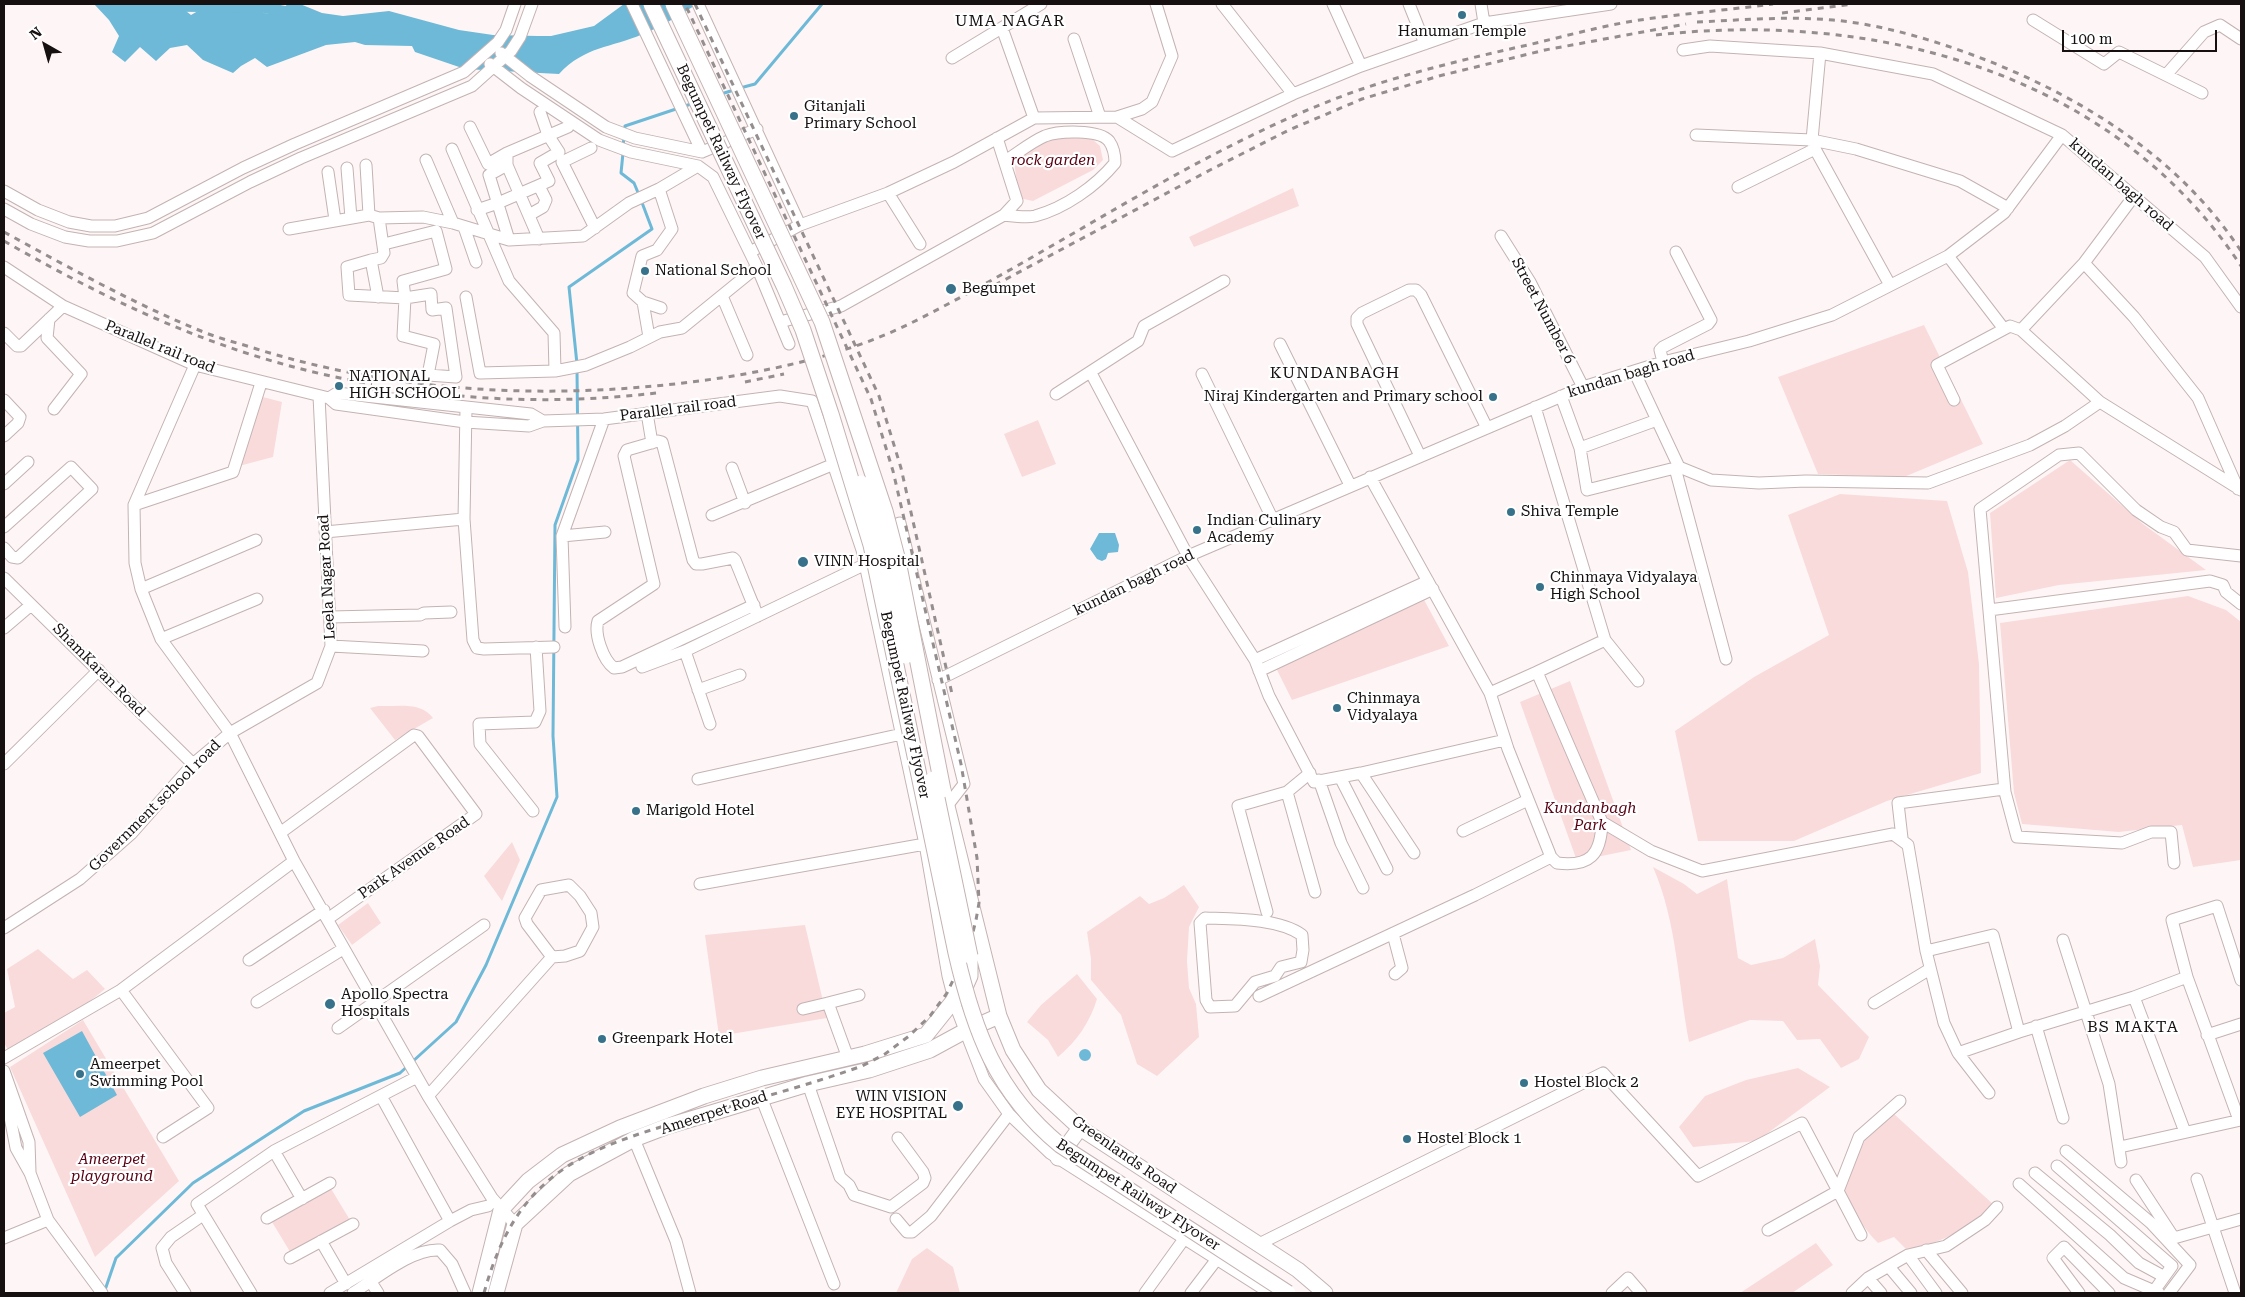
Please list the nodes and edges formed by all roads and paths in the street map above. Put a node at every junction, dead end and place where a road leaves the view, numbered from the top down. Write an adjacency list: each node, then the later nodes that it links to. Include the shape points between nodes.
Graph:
1 (515, 4): 21 (street, via 506,30)
2 (532, 4): 25 (street, via 520,37)
3 (632, 4): 46 (street)
4 (651, 4): 127 (main road, Begumpet Railway Flyover, bridge, via 784,286 803,330)
5 (672, 4): 205 (main road, Begumpet Railway Flyover, bridge, via 822,322 885,511)
6 (698, 4): 38 (street)
7 (1041, 4): 17 (street)
8 (1156, 4): 33 (street, via 1172,56 1152,102 1142,109)
9 (1222, 4): 31 (street)
10 (1333, 4): 27 (street)
11 (1410, 4): 20 (street)
12 (1482, 4): 16 (street)
13 (1611, 4): 14 (street)
14 (1558, 8): 16 (street)
15 (2033, 20): 29 (street, via 2104,64 2119,52)
16 (1484, 22): 20 (street)
17 (1002, 28): 26 (street); 35 (street)
18 (2241, 38): 29 (street, via 2220,25 2204,32)
19 (1074, 39): 34 (street)
20 (1425, 44): 27 (street)
21 (494, 47): 24 (street); 25 (street)
22 (1683, 50): 23 (street, via 1710,46)
23 (1820, 53): 41 (street, via 1933,74); 43 (street)
24 (482, 58): 28 (street); 63 (street, via 464,72 295,144)
25 (506, 58): 28 (street); 46 (street, via 606,127 635,138)
26 (952, 58)
27 (1361, 66): 31 (street)
28 (494, 68): 52 (street, via 599,140 631,152); 71 (street, via 472,86 301,158)
29 (2166, 75): 30 (street)
30 (2202, 93)
31 (1292, 94): 33 (street, via 1172,151)
32 (540, 112): 39 (street)
33 (1117, 116): 34 (street)
34 (1100, 117): 35 (street)
35 (1034, 118): 42 (street)
36 (470, 127): 47 (street, via 488,164)
37 (568, 127): 39 (street)
38 (757, 129): 46 (street); 74 (street)
39 (548, 135): 47 (street); 55 (street, via 559,152 540,163 549,181)
40 (1696, 135): 43 (street)
41 (2062, 135): 61 (street, kundan bagh road); 65 (street, kundan bagh road)
42 (998, 138): 49 (street); 59 (street)
43 (1813, 145): 56 (street); 65 (street, via 1873,154 1960,181); 92 (street)
44 (591, 148): 75 (street, via 562,162)
45 (452, 149): 66 (street)
46 (702, 152)
47 (507, 153): 51 (street)
48 (426, 160): 73 (street)
49 (1005, 161): 68 (street, via 1017,201); 68 (street, via 1046,136 1069,131 1108,139 1115,152 1115,163 1105,175 1062,206 1033,217)
50 (366, 165): 69 (street)
51 (507, 166): 60 (street); 62 (street, via 489,175)
52 (698, 166): 57 (street); 83 (street, via 713,177)
53 (347, 168): 70 (street)
54 (328, 172): 72 (street)
55 (539, 186): 60 (street); 67 (street, via 546,200 543,207)
56 (1738, 187)
57 (659, 189): 75 (street, via 629,203); 97 (street, via 672,229 657,250 642,256 634,293)
58 (4, 191): 63 (street, via 46,213 91,226 115,226 148,218)
59 (888, 193): 74 (street); 82 (street)
60 (520, 194): 62 (street); 67 (street)
61 (2134, 196): 88 (street); 99 (street, kundan bagh road, via 2205,257)
62 (498, 203): 66 (street); 80 (street)
63 (171, 206): 71 (street)
64 (4, 208): 71 (street, via 31,224 89,242 117,241 153,232)
65 (2008, 208): 85 (street, kundan bagh road)
66 (477, 210): 77 (street)
67 (529, 215): 79 (street)
68 (1004, 215): 102 (street, via 840,306)
69 (374, 217): 70 (street); 73 (street, via 423,217); 81 (street)
70 (351, 218): 72 (street)
71 (179, 219)
72 (335, 220): 76 (street)
73 (458, 225): 77 (street); 87 (street)
74 (800, 225): 83 (street)
75 (595, 228): 79 (street, via 583,236)
76 (290, 229)
77 (489, 234): 80 (street); 111 (street, via 509,280 554,333)
78 (1502, 236): 116 (street, Street Number 6, via 1530,282)
79 (539, 239): 80 (street)
80 (509, 240)
81 (384, 244): 86 (street, via 383,255); 96 (street, via 436,232 446,269 403,281)
82 (920, 244)
83 (750, 252): 90 (street)
84 (1676, 252): 109 (street, via 1711,320 1662,347)
85 (1948, 256): 92 (street, kundan bagh road); 103 (street)
86 (371, 260): 94 (street); 94 (street, via 347,267 347,292 351,296)
87 (476, 262)
88 (2084, 263): 103 (street); 144 (street, via 2134,317 2198,398)
89 (4, 267): 98 (street, Parallel rail road)
90 (757, 267): 93 (street); 102 (street)
91 (1224, 281): 113 (street, via 1144,326 1138,341)
92 (1890, 285): 109 (street, kundan bagh road, via 1832,315 1749,341)
93 (722, 296): 105 (street, via 682,328); 108 (street)
94 (378, 297): 96 (street)
95 (466, 297): 111 (street, via 480,373)
96 (405, 298): 96 (street, via 431,294 432,310 446,308 456,377 428,375 434,344 402,336)
97 (643, 302): 100 (street); 105 (street)
98 (62, 306): 101 (street); 110 (street, Parallel rail road)
99 (2241, 307)
100 (661, 308)
101 (49, 319): 104 (street, via 19,346); 125 (street, via 47,338 81,374)
102 (780, 322): 106 (street)
103 (2011, 328): 121 (street, via 1937,365); 122 (street)
104 (4, 333)
105 (649, 337): 111 (street, via 586,365)
106 (788, 344)
107 (1280, 344): 143 (street)
108 (747, 355)
109 (1663, 362): 112 (street, kundan bagh road)
110 (195, 365): 115 (street, Parallel rail road); 146 (street)
111 (555, 371)
112 (1634, 371): 116 (street, kundan bagh road); 130 (street)
113 (1091, 373): 117 (street); 158 (street)
114 (1202, 374): 149 (street)
115 (260, 383): 119 (street, Parallel rail road); 146 (street, via 233,472)
116 (1583, 387): 118 (street, kundan bagh road)
117 (1056, 394)
118 (1561, 396): 123 (street, kundan bagh road); 135 (street)
119 (324, 397): 124 (street, Parallel rail road, via 337,393); 131 (street, Parallel rail road, via 336,404); 151 (street, Leela Nagar Road)
120 (4, 400): 133 (street, via 20,417)
121 (1954, 400)
122 (2100, 402): 139 (street, via 2030,445 1928,483 1758,483 1711,480); 144 (street)
123 (1535, 407): 132 (street, kundan bagh road); 177 (street)
124 (466, 408): 129 (street, Parallel rail road, via 531,414); 131 (street)
125 (54, 409)
126 (647, 413): 128 (street, Parallel rail road); 134 (street); 138 (street, Parallel rail road, via 780,396 812,401)
127 (831, 414): 241 (main road, bridge, via 869,502 881,540 970,956 970,976); 333 (main road, Begumpet Railway Flyover, bridge, via 871,545 971,1015 994,1065 1036,1124 1065,1149)
128 (604, 419): 129 (street, Parallel rail road); 153 (street)
129 (543, 420): 131 (street, Parallel rail road, via 528,426)
130 (1657, 420): 135 (street); 139 (street)
131 (465, 422): 148 (street)
132 (1487, 428): 136 (street, kundan bagh road); 136 (street, via 1421,295 1416,290 1409,290 1362,313 1357,324)
133 (4, 436)
134 (652, 443): 167 (street, via 658,441 664,446 693,560 702,564 733,558); 171 (street, via 628,450 624,456 654,584 605,615 595,629 607,664 614,668)
135 (1580, 448): 139 (street, via 1587,490)
136 (1420, 456): 141 (street, kundan bagh road)
137 (28, 462): 142 (street)
138 (834, 464): 145 (street); 154 (street)
139 (1677, 467): 183 (street)
140 (732, 468): 145 (street)
141 (1370, 477): 143 (street, kundan bagh road); 162 (street)
142 (4, 484)
143 (1350, 486): 149 (street, kundan bagh road)
144 (2240, 490)
145 (745, 503): 147 (street)
146 (134, 505): 163 (street, via 135,563)
147 (712, 515)
148 (464, 519): 151 (street); 180 (street, via 473,640 477,648)
149 (1273, 520): 158 (street, kundan bagh road)
150 (4, 527): 156 (street, via 71,467 92,488 18,558 13,558)
151 (325, 532): 170 (street, Leela Nagar Road)
152 (605, 532): 153 (street)
153 (562, 536): 172 (street)
154 (858, 536): 157 (street, via 900,523); 160 (street)
155 (256, 540): 163 (street)
156 (4, 548)
157 (907, 550): 160 (street); 190 (street)
158 (1188, 556): 184 (street); 190 (street, kundan bagh road)
159 (2241, 556): 168 (street, via 2187,550 2174,532 2136,510 2080,453 2059,455 1980,510)
160 (865, 563): 167 (street); 196 (street)
161 (4, 578): 166 (street, ShamKaran Road)
162 (1431, 585): 175 (street); 193 (street)
163 (141, 589): 176 (street)
164 (257, 599): 176 (street)
165 (2241, 604): 168 (street, via 2226,592 2223,585 2210,581)
166 (31, 605): 173 (street); 186 (street, ShamKaran Road)
167 (756, 610): 171 (street); 174 (street)
168 (1989, 610): 204 (street)
169 (451, 612): 170 (street)
170 (330, 617): 178 (street, Leela Nagar Road)
171 (712, 625): 174 (street)
172 (565, 627)
173 (4, 628)
174 (721, 634): 182 (street)
175 (1322, 635): 184 (street); 187 (street)
176 (161, 639): 195 (street)
177 (1605, 640): 188 (street); 191 (street)
178 (331, 646): 181 (street); 195 (street, Leela Nagar Road, via 318,683)
179 (554, 646): 180 (street)
180 (536, 647): 209 (street, via 538,719 535,722 479,724 480,744)
181 (424, 651)
182 (685, 651): 185 (street); 192 (street)
183 (1726, 659)
184 (1254, 660): 187 (street)
185 (642, 667)
186 (99, 670): 198 (street); 199 (street, ShamKaran Road)
187 (1259, 672): 201 (street)
188 (1537, 672): 193 (street); 210 (street)
189 (740, 675): 192 (street)
190 (938, 680): 208 (street, via 964,784)
191 (1638, 681)
192 (698, 690): 194 (street)
193 (1490, 693): 197 (street)
194 (710, 724)
195 (230, 733): 199 (street, Government school road); 212 (street)
196 (902, 734): 203 (street); 214 (street)
197 (1505, 740): 200 (street); 207 (street)
198 (4, 764)
199 (193, 764): 226 (street, Government school road, via 131,834 80,879)
200 (1362, 773): 202 (street); 215 (street)
201 (1314, 777): 202 (street); 206 (street); 221 (street)
202 (1340, 777): 219 (street)
203 (698, 779)
204 (2004, 789): 213 (street, via 1898,803); 218 (street, via 2017,837 2122,843 2151,832 2171,832)
205 (943, 790): 208 (main road, Greenlands Road)
206 (1287, 792): 222 (street); 223 (street, via 1238,806)
207 (1528, 800): 211 (street); 216 (street)
208 (947, 806): 248 (main road, Greenlands Road)
209 (533, 811)
210 (1602, 822): 213 (street, via 1651,851 1702,871 1893,834); 216 (street, via 1602,840 1594,855 1580,864 1557,863)
211 (1463, 831)
212 (280, 833): 217 (street); 224 (street, Park Avenue Road, via 414,735 418,736 476,814)
213 (1902, 838): 230 (street, via 1908,845)
214 (925, 844): 220 (street); 241 (street)
215 (1414, 853)
216 (1551, 856): 227 (street)
217 (294, 861): 224 (street); 238 (street)
218 (2174, 864)
219 (1387, 869)
220 (700, 884)
221 (1363, 888)
222 (1315, 892)
223 (1267, 912)
224 (326, 914): 229 (street); 232 (street)
225 (484, 925): 243 (street)
226 (4, 928)
227 (1393, 934): 234 (street, via 1402,968); 237 (street, via 1260,996)
228 (2063, 940): 247 (street)
229 (343, 949): 242 (street); 243 (street)
230 (1926, 951): 233 (street); 253 (street, via 1993,934)
231 (552, 957): 231 (street, via 525,918 541,890 569,885 591,913 594,927 584,947 577,953); 264 (street)
232 (249, 960)
233 (1930, 969): 245 (street); 255 (street, via 1944,1023)
234 (1395, 974)
235 (2187, 977): 236 (street, via 2172,920 2218,906); 240 (street); 254 (street)
236 (2241, 980)
237 (1255, 982): 237 (street, via 1275,976 1280,967 1301,962 1302,935 1255,920 1204,918 1200,923 1208,1004 1214,1008 1235,1006)
238 (121, 990): 256 (street); 272 (street, via 208,1108)
239 (859, 995): 244 (street)
240 (2134, 997): 247 (street); 271 (street)
241 (954, 999): 252 (street); 257 (main road, Ameerpet Road, via 926,1035)
242 (257, 1002)
243 (375, 1002): 251 (street); 259 (street)
244 (828, 1003): 246 (street); 257 (street)
245 (1874, 1004)
246 (803, 1009)
247 (2085, 1012): 250 (street); 275 (street, via 2109,1084)
248 (999, 1016): 252 (main road, Ameerpet Road); 270 (main road, Greenlands Road, via 1014,1050 1039,1090)
249 (2241, 1024): 254 (street)
250 (2036, 1026): 253 (street); 268 (street)
251 (338, 1028)
252 (965, 1031): 260 (main road, Ameerpet Road, via 930,1050 869,1070); 267 (street, via 984,1079)
253 (2019, 1032): 255 (street)
254 (2207, 1035): 269 (street)
255 (1958, 1053): 261 (street)
256 (4, 1058)
257 (848, 1058): 290 (main road, Ameerpet Road, via 762,1078 620,1128 562,1155 528,1181)
258 (4, 1071): 281 (street, via 29,1142)
259 (414, 1079): 263 (street); 264 (street); 290 (street)
260 (808, 1084): 265 (main road, Ameerpet Road); 273 (street, via 840,1177 854,1195 891,1207 923,1183 922,1172)
261 (1988, 1093)
262 (4, 1096): 281 (street, via 16,1148)
263 (381, 1096): 276 (street); 296 (street)
264 (428, 1096): 290 (street)
265 (761, 1098): 274 (main road, Ameerpet Road); 318 (street)
266 (1900, 1101): 287 (street, via 1860,1137)
267 (1008, 1114): 278 (street, via 1038,1144); 293 (street, via 931,1216 912,1232 907,1232)
268 (2062, 1118)
269 (2240, 1120): 271 (street)
270 (1080, 1128): 278 (main road); 306 (main road, Greenlands Road)
271 (2185, 1132): 275 (street)
272 (164, 1137)
273 (898, 1138)
274 (634, 1139): 298 (main road, Ameerpet Road, via 569,1174); 329 (street, via 676,1241)
275 (2120, 1147): 279 (street)
276 (274, 1151): 288 (street); 291 (street, via 197,1204)
277 (2066, 1151): 311 (street, via 2151,1223)
278 (1058, 1158): 304 (street)
279 (2122, 1162)
280 (2057, 1166): 315 (street, via 2172,1266)
281 (30, 1173): 295 (street)
282 (2035, 1173): 315 (street, via 2139,1263)
283 (2197, 1178): 299 (street)
284 (2136, 1180): 303 (street)
285 (330, 1183): 288 (street)
286 (2019, 1184): 321 (street, via 2124,1278)
287 (1838, 1191): 300 (street); 301 (street); 306 (street, via 1802,1123 1698,1176 1604,1074)
288 (302, 1199): 292 (street)
289 (1997, 1207): 307 (street, via 1985,1220 1946,1246)
290 (496, 1212): 296 (street, via 471,1210); 298 (street); 320 (main road, Ameerpet Road)
291 (203, 1215): 323 (street, via 170,1237 162,1248 166,1263); 324 (street)
292 (267, 1218)
293 (896, 1219)
294 (2241, 1219): 299 (street)
295 (48, 1220): 302 (street); 322 (street)
296 (450, 1221): 319 (street)
297 (353, 1224): 305 (street)
298 (515, 1224): 328 (main road)
299 (2212, 1227): 303 (street); 314 (street)
300 (1768, 1230)
301 (1862, 1235)
302 (4, 1238)
303 (2174, 1238): 311 (street)
304 (1184, 1239): 310 (street); 330 (street)
305 (321, 1241): 309 (street); 319 (street)
306 (1257, 1245): 334 (main road, Greenlands Road, via 1298,1270)
307 (1926, 1250): 308 (street); 341 (street)
308 (1908, 1255): 312 (street); 340 (street)
309 (290, 1258)
310 (1217, 1259): 331 (street); 332 (street)
311 (2190, 1265): 344 (street)
312 (1890, 1268): 316 (street); 339 (street)
313 (2241, 1271): 314 (street)
314 (2229, 1274): 345 (street)
315 (2162, 1276): 321 (street)
316 (1868, 1278): 337 (street); 338 (street)
317 (371, 1282): 319 (street); 326 (street); 327 (street, via 416,1254 440,1250 452,1264)
318 (834, 1284)
319 (349, 1288): 325 (street)
320 (477, 1292)
321 (2156, 1292)
322 (102, 1293)
323 (185, 1293)
324 (251, 1293)
325 (330, 1293)
326 (378, 1293)
327 (465, 1293)
328 (496, 1293)
329 (690, 1293)
330 (1145, 1293)
331 (1191, 1293)
332 (1270, 1293)
333 (1288, 1293)
334 (1325, 1293)
335 (1612, 1293): 336 (street, via 1628,1278)
336 (1641, 1293)
337 (1853, 1293)
338 (1881, 1293)
339 (1911, 1293)
340 (1936, 1293)
341 (1962, 1293)
342 (2079, 1293): 343 (street, via 2053,1258 2064,1248)
343 (2110, 1293)
344 (2169, 1293)
345 (2235, 1293)

